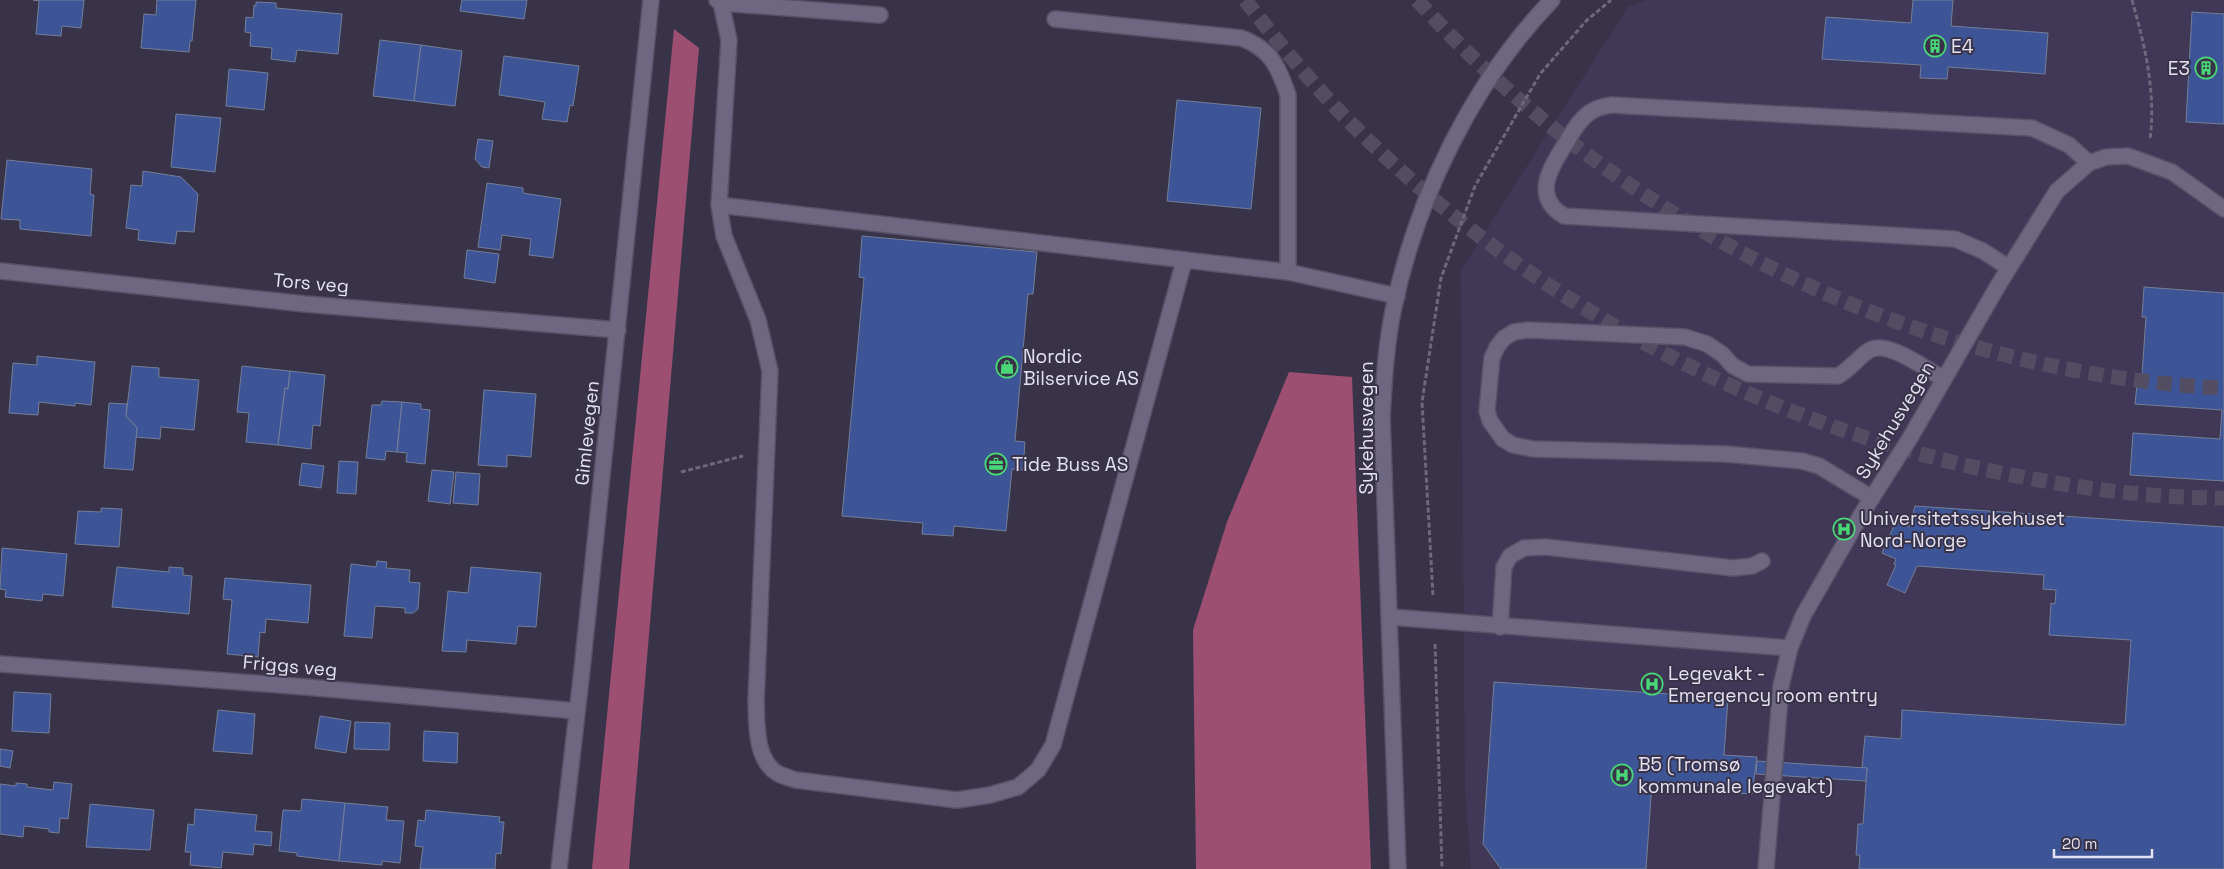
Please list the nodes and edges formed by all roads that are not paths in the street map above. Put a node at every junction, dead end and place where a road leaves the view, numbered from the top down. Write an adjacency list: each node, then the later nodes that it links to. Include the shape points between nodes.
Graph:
1 (651, 0): 14 (street, Gimlevegen)
2 (1552, 0): 13 (street, Sykehusvegen, via 1509,49 1460,127 1430,189 1408,250)
3 (719, 1): 4 (street); 7 (street, via 729,40)
4 (880, 15)
5 (1055, 19): 12 (street, via 1241,38 1268,54 1279,69 1288,95)
6 (2089, 163): 8 (street, Sykehusvegen, via 2106,157 2128,156 2172,172); 10 (street, Sykehusvegen, via 2057,190); 10 (street, via 2069,144 2032,128 1611,105 1595,109 1582,119 1546,182 1550,202 1564,216 1955,239 1983,251)
7 (719, 205): 9 (street); 9 (street, via 724,236 758,320 770,371 756,702 758,735 764,756 776,772 796,780 957,800 1018,787 1038,770 1053,745)
8 (2224, 209)
9 (1184, 261): 12 (street)
10 (2009, 268): 15 (street, Sykehusvegen)
11 (0, 271): 14 (street, Tors veg, via 305,304)
12 (1288, 272): 13 (street)
13 (1397, 296): 18 (street, Sykehusvegen, via 1385,361 1382,417)
14 (618, 330): 22 (street, Gimlevegen)
15 (1944, 379): 16 (street, Sykehusvegen); 16 (street, via 1891,349 1880,347 1868,350 1850,369 1838,376 1748,374 1707,344 1685,337 1528,330 1514,332 1504,338 1492,358 1490,421 1503,439 1513,445 1533,449 1726,454 1802,461 1819,466)
16 (1872, 498): 20 (street, Sykehusvegen, via 1803,616)
17 (1762, 561): 19 (street, via 1752,566 1732,568 1546,547 1524,548 1510,556 1504,567)
18 (1390, 617): 19 (street); 24 (street, Sykehusvegen)
19 (1500, 627): 20 (street)
20 (1790, 648): 25 (street, Sykehusvegen, via 1781,686)
21 (0, 664): 22 (street, Friggs veg)
22 (576, 712): 23 (street, Gimlevegen)
23 (559, 869)
24 (1398, 869)
25 (1766, 869)

